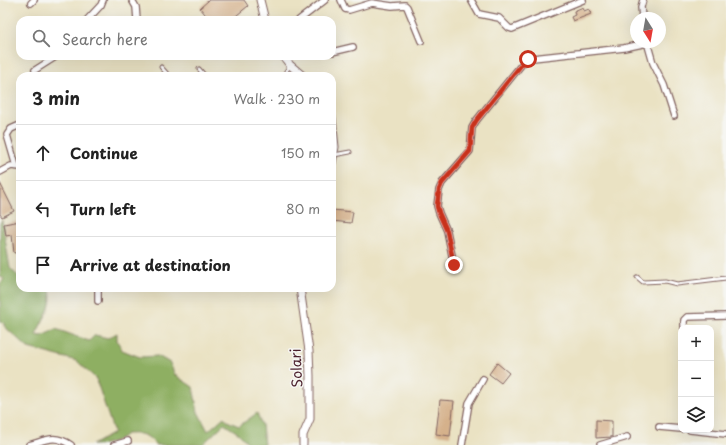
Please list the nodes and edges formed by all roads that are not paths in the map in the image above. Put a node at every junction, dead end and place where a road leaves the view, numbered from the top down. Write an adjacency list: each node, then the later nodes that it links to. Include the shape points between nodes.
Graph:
1 (103, 0): 10 (street)
2 (132, 0): 11 (street)
3 (260, 0): 12 (street)
4 (325, 0): 13 (street)
5 (340, 0): 14 (street, via 345,9 349,10 372,3 392,6 405,4)
6 (471, 0): 7 (street, via 479,14 498,18 512,29)
7 (583, 0)
8 (643, 0): 9 (street)
9 (641, 12)
10 (91, 16)
11 (137, 16)
12 (264, 16)
13 (304, 16)
14 (421, 41)
15 (630, 46): 36 (street, via 528,59 476,121 472,128 470,151 440,186 437,206 447,231)
16 (353, 47): 18 (street)
17 (649, 48): 29 (street)
18 (336, 51)
19 (51, 60): 24 (street)
20 (286, 60): 21 (street)
21 (290, 65): 27 (lane); 28 (street)
22 (161, 67): 25 (lane)
23 (199, 69): 26 (lane)
24 (36, 70)
25 (165, 72)
26 (202, 72)
27 (286, 72)
28 (298, 72)
29 (674, 116)
30 (16, 127): 33 (street, via 7,135)
31 (350, 152): 32 (lane)
32 (336, 155)
33 (16, 160)
34 (16, 166): 35 (street)
35 (0, 172)
36 (454, 265)
37 (637, 278): 38 (lane, via 643,282 665,281 678,284)
38 (726, 278)
39 (98, 292): 41 (street)
40 (301, 292): 54 (street, Solari, via 308,340 310,376 310,419 303,435)
41 (98, 301)
42 (726, 316): 43 (street, via 687,317)
43 (684, 325)
44 (483, 379): 55 (street, via 469,403)
45 (659, 427): 46 (street)
46 (678, 429)
47 (714, 433): 48 (street)
48 (726, 434)
49 (627, 437): 56 (street)
50 (128, 441): 53 (street)
51 (29, 445): 52 (street, via 57,438)
52 (71, 445)
53 (114, 445)
54 (303, 445)
55 (462, 445)
56 (600, 445)

